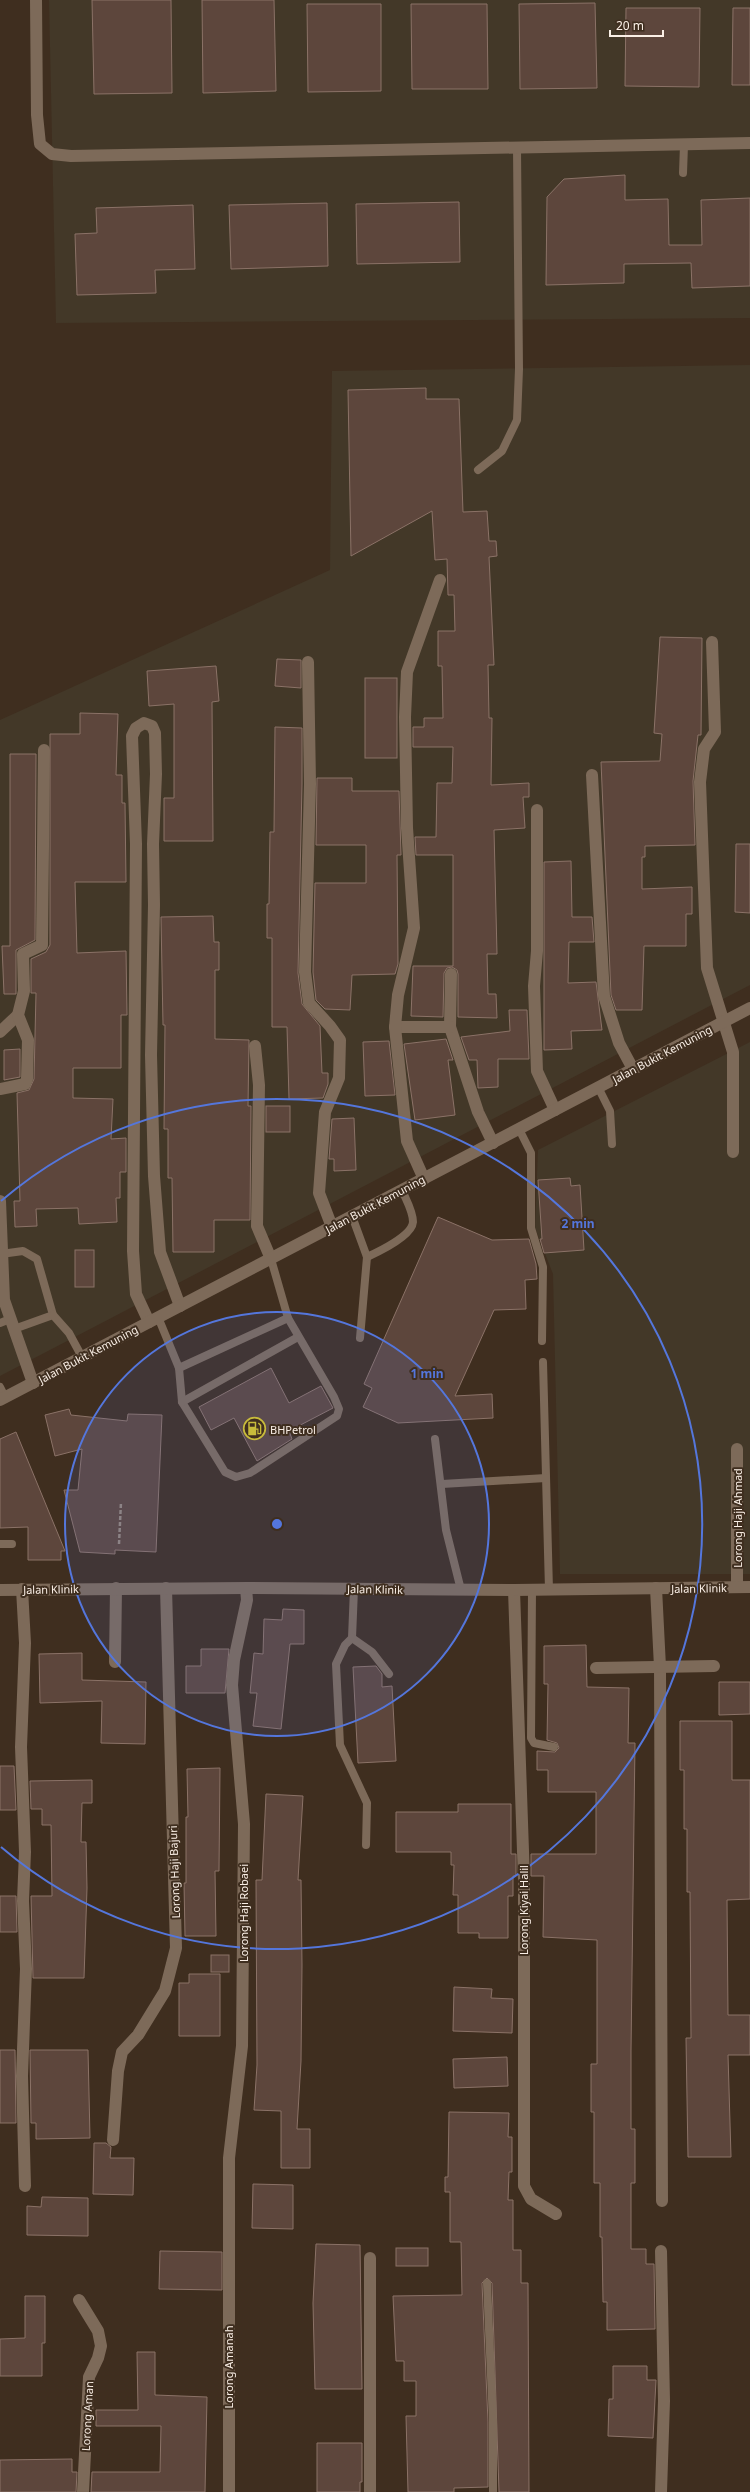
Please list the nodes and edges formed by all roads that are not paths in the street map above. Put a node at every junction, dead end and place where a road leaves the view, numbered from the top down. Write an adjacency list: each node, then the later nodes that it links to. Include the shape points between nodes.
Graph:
1 (36, 0): 4 (street, via 37,115 40,144 52,154 71,156)
2 (750, 143): 3 (street)
3 (684, 144): 4 (street); 5 (lane)
4 (517, 148): 6 (lane, via 517,420 502,451)
5 (683, 173)
6 (478, 470)
7 (440, 580): 19 (street, via 407,672 406,828 414,928 398,996)
8 (712, 642): 18 (street, via 715,732 704,749 700,782 707,968)
9 (308, 662): 35 (street, via 310,784 305,972 309,1003 340,1040 339,1078 325,1112 319,1193)
10 (44, 750): 17 (street, via 42,945 23,954 24,991)
11 (592, 775): 23 (street, via 604,996 619,1043)
12 (537, 810): 26 (street, via 537,951 534,986 537,1071)
13 (136, 844): 14 (street); 14 (street, via 132,736 136,728 144,723 152,726 155,733); 42 (street, via 134,1276 136,1294)
14 (153, 844): 39 (street, via 151,1054 154,1176 160,1252)
15 (451, 974): 20 (street)
16 (750, 1008): 18 (street, Jalan Bukit Kemuning)
17 (18, 1015): 21 (street); 25 (street, via 28,1040 27,1079 25,1084)
18 (725, 1021): 23 (street, Jalan Bukit Kemuning); 30 (street, via 733,1052)
19 (395, 1027): 20 (street); 31 (street, via 406,1141)
20 (450, 1027): 28 (street, via 478,1112)
21 (0, 1032)
22 (254, 1046): 38 (street, via 259,1085 257,1226)
23 (633, 1069): 24 (street, Jalan Bukit Kemuning)
24 (598, 1087): 26 (street, Jalan Bukit Kemuning); 29 (lane, via 610,1111)
25 (0, 1089)
26 (555, 1110): 27 (street, Jalan Bukit Kemuning)
27 (519, 1129): 28 (street, Jalan Bukit Kemuning); 46 (lane, via 531,1153 530,1228 543,1266)
28 (493, 1143): 31 (street, Jalan Bukit Kemuning)
29 (612, 1144)
30 (733, 1152)
31 (424, 1179): 32 (street, Jalan Bukit Kemuning)
32 (402, 1190): 34 (street, Jalan Bukit Kemuning); 37 (lane, via 412,1214 413,1224 409,1232)
33 (0, 1201): 36 (street)
34 (352, 1216): 35 (street, Jalan Bukit Kemuning); 37 (lane)
35 (332, 1227): 38 (street, Jalan Bukit Kemuning)
36 (1, 1254): 40 (lane, via 23,1251 37,1259); 43 (street)
37 (367, 1257): 45 (lane)
38 (271, 1259): 39 (street, Jalan Bukit Kemuning); 41 (lane)
39 (180, 1306): 42 (street, Jalan Bukit Kemuning)
40 (53, 1315): 43 (lane); 47 (lane, via 69,1333)
41 (288, 1318): 44 (lane); 49 (lane)
42 (154, 1320): 47 (street, Jalan Bukit Kemuning); 49 (lane)
43 (8, 1324): 50 (street)
44 (298, 1337): 52 (lane); 52 (lane, via 334,1397 339,1409 337,1416 250,1473 236,1477 225,1472)
45 (360, 1338)
46 (542, 1340)
47 (82, 1357): 50 (street, Jalan Bukit Kemuning)
48 (543, 1362): 55 (lane)
49 (179, 1368): 52 (lane)
50 (33, 1383): 51 (street, Jalan Bukit Kemuning)
51 (2, 1395)
52 (182, 1402)
53 (436, 1439): 56 (lane)
54 (738, 1450): 59 (street, Lorong Haji Ahmad)
55 (546, 1478): 56 (lane); 71 (lane)
56 (442, 1484): 68 (lane, via 446,1530)
57 (0, 1544): 58 (lane)
58 (12, 1544)
59 (737, 1587): 60 (street, Jalan Klinik); 64 (street, Jalan Klinik)
60 (750, 1587)
61 (116, 1588): 62 (street, Jalan Klinik); 65 (street, Jalan Klinik); 73 (street)
62 (166, 1588): 63 (street, Jalan Klinik); 80 (street, Lorong Haji Bajuri, via 176,1948 165,1991 138,2035 122,2052 118,2071)
63 (246, 1588): 66 (street, Jalan Klinik); 84 (street, Lorong Haji Robaei, via 232,1685 244,1824 243,2022 229,2158)
64 (656, 1588): 71 (street, Jalan Klinik); 75 (street)
65 (22, 1589): 67 (street, Jalan Klinik); 81 (street, via 25,1643 21,1747 25,1852 23,1901 26,1969 22,2076)
66 (354, 1589): 68 (street, Jalan Klinik); 72 (lane)
67 (0, 1590)
68 (461, 1590): 69 (street, Jalan Klinik)
69 (514, 1590): 70 (street, Jalan Klinik); 83 (street, Lorong Kiyai Halil, via 524,1880 524,2186 531,2199)
70 (532, 1590): 71 (street, Jalan Klinik); 78 (lane, via 531,1738 534,1742)
71 (549, 1590)
72 (352, 1638): 77 (lane, via 372,1652); 79 (lane, via 345,1645 336,1664 340,1745 367,1803)
73 (115, 1662)
74 (714, 1666): 75 (street)
75 (660, 1667): 76 (street); 82 (street)
76 (596, 1668)
77 (389, 1674)
78 (554, 1747)
79 (366, 1845)
80 (113, 2140)
81 (25, 2186)
82 (662, 2201)
83 (556, 2214)
84 (228, 2240): 90 (street, Lorong Amanah)
85 (661, 2250): 93 (street, via 664,2401)
86 (370, 2258): 91 (street)
87 (487, 2283): 92 (lane, via 493,2422)
88 (79, 2300): 89 (street, Lorong Aman, via 98,2331 101,2346 89,2377)
89 (83, 2492)
90 (229, 2492)
91 (370, 2492)
92 (493, 2492)
93 (661, 2492)

